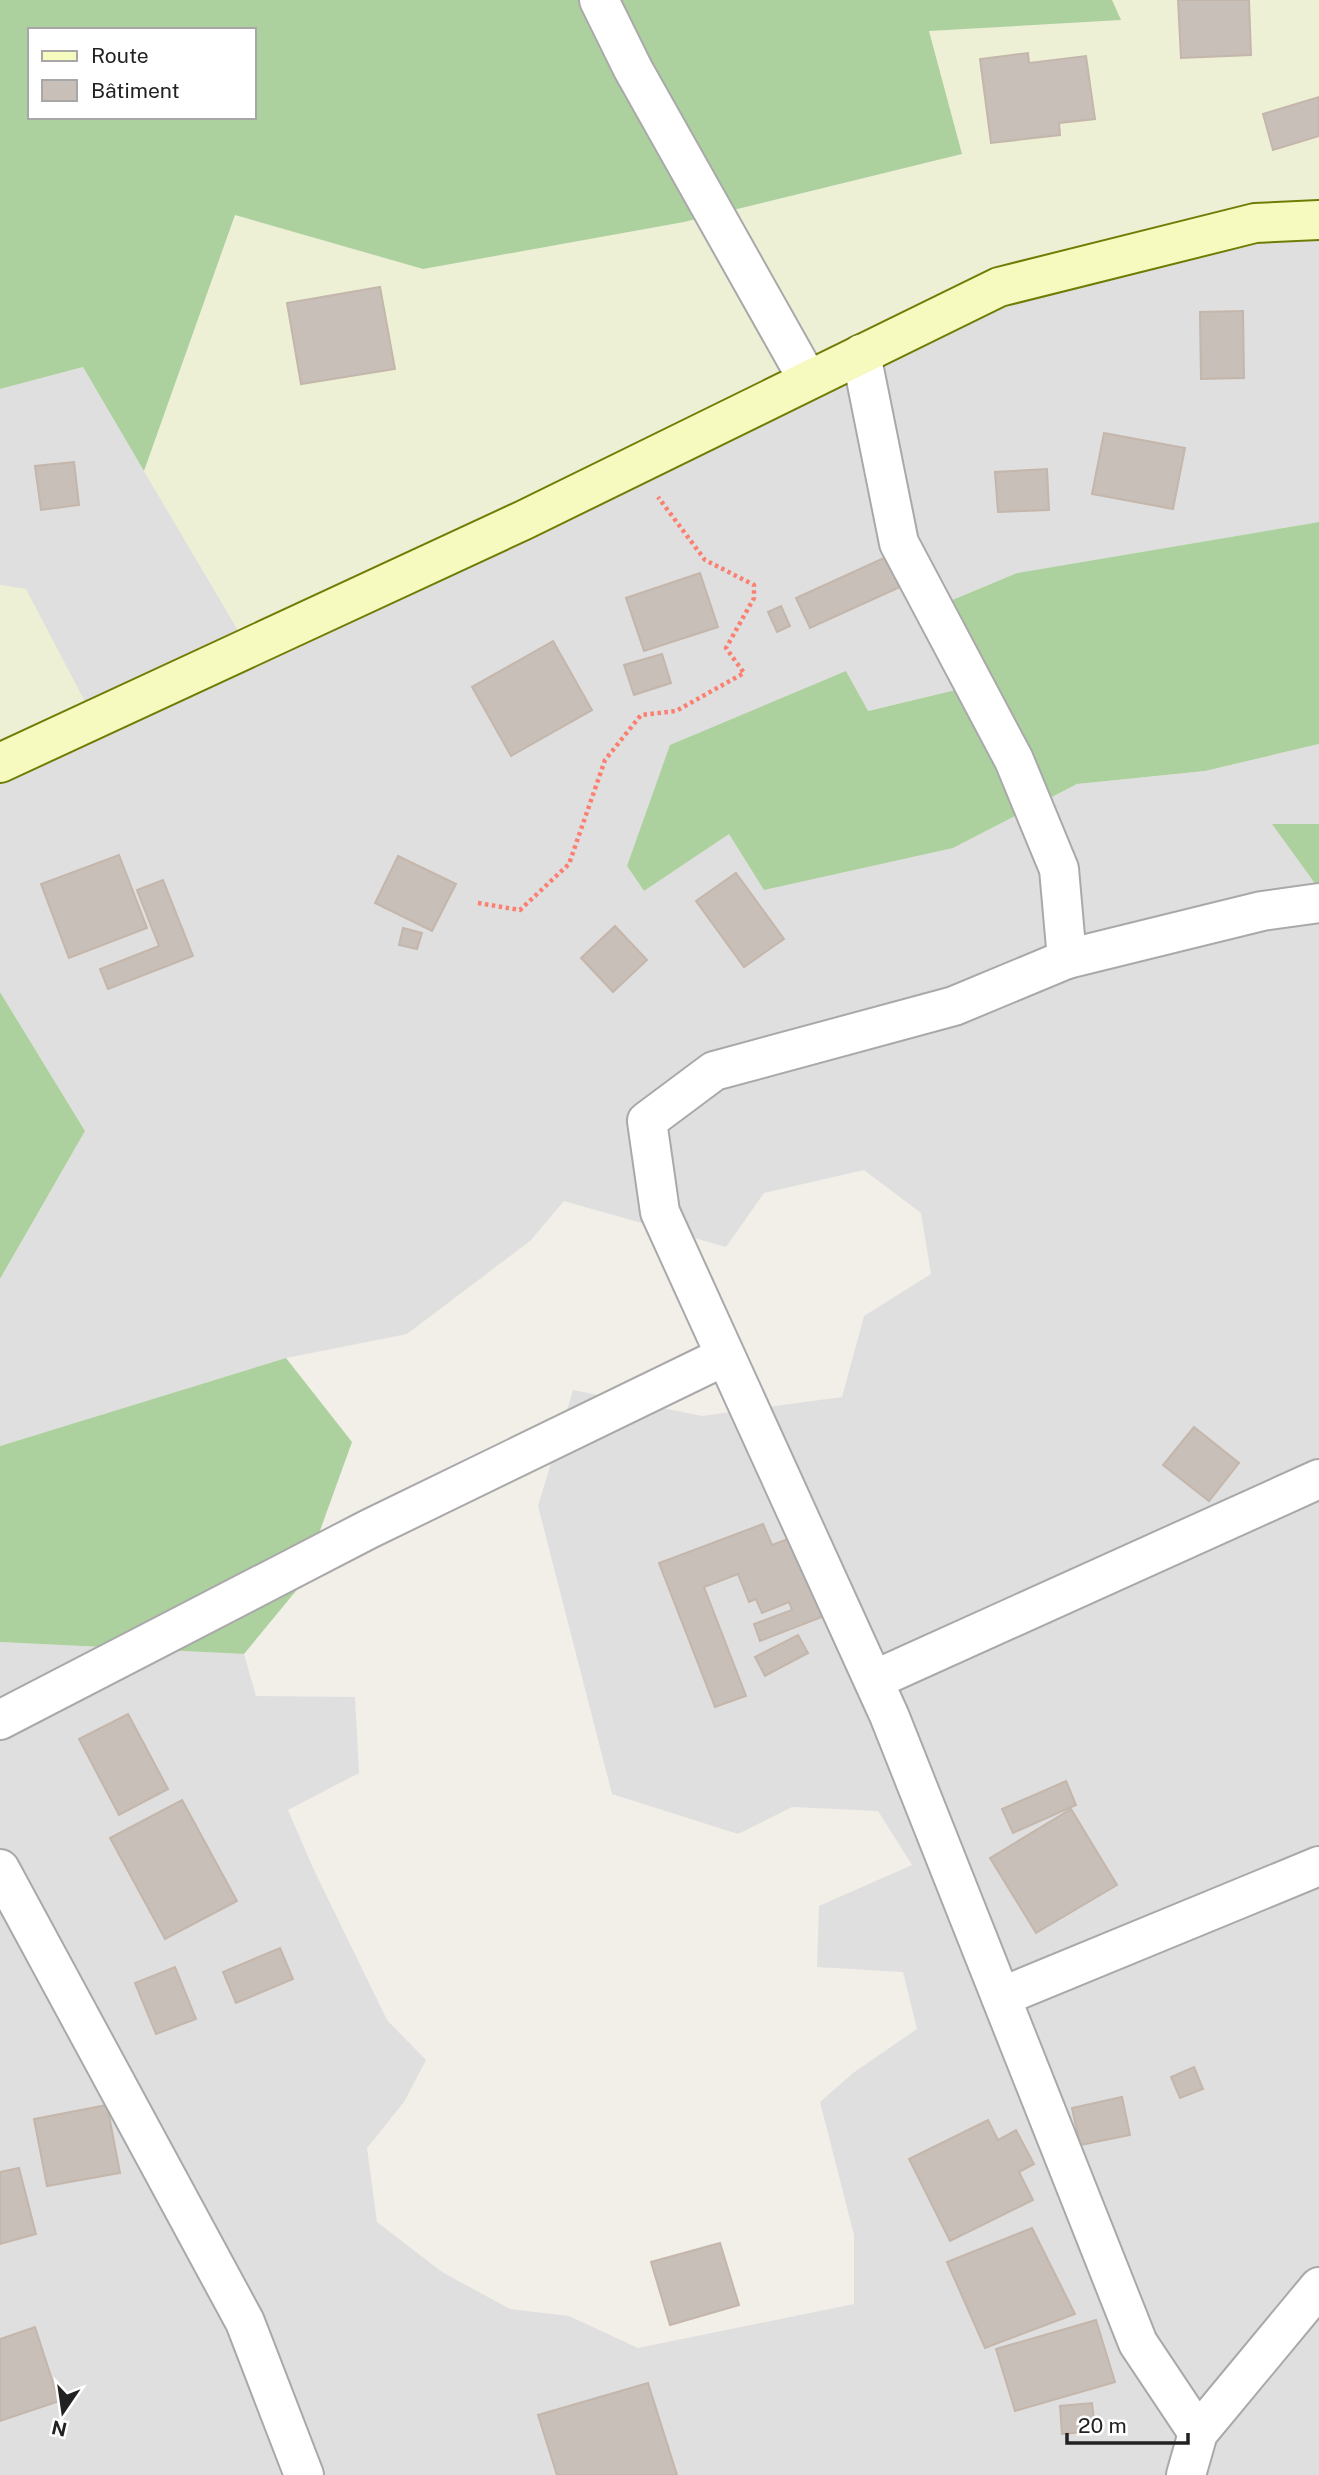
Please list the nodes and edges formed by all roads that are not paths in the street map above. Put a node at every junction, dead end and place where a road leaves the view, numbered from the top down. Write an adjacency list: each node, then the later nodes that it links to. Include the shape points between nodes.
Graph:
1 (599, 0): 4 (street)
2 (1319, 220): 3 (street, via 1255,223 999,287)
3 (861, 354): 4 (street); 7 (street, via 898,543 1014,760 1059,869)
4 (808, 380): 5 (street, via 524,520)
5 (0, 763)
6 (1319, 903): 7 (street, via 1262,911)
7 (1067, 959): 8 (street, via 954,1006 714,1071 647,1121 660,1212)
8 (725, 1356): 10 (street); 11 (street, via 369,1529)
9 (1319, 1479): 10 (street)
10 (874, 1680): 14 (street)
11 (0, 1720)
12 (1319, 1866): 14 (street)
13 (0, 1869): 17 (street, via 245,2322)
14 (1001, 1997): 16 (street, via 1138,2343)
15 (1319, 2287): 16 (street)
16 (1198, 2433): 18 (street)
17 (304, 2475)
18 (1186, 2475)

